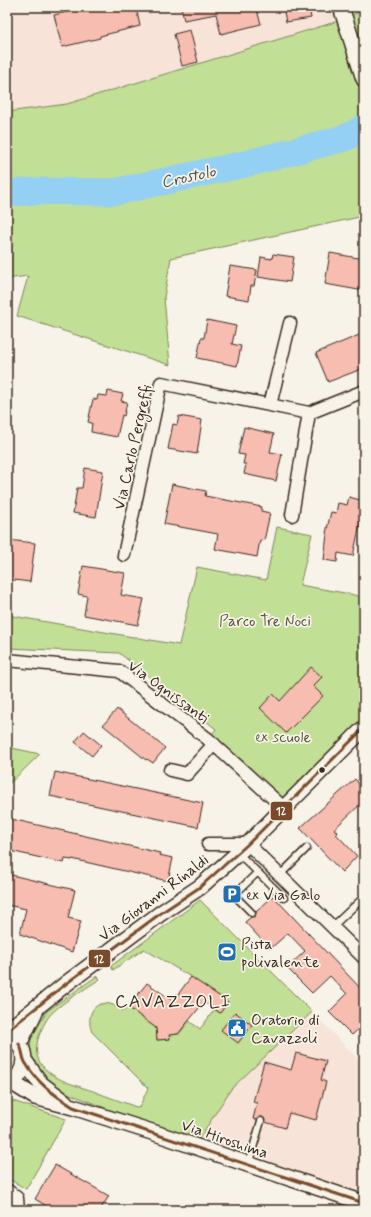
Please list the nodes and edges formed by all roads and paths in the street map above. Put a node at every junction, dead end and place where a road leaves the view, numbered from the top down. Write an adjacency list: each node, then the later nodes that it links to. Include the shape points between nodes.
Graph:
1 (341, 7): 2 (street)
2 (364, 79)
3 (290, 323): 5 (street)
4 (364, 391): 6 (street)
5 (270, 405): 6 (street, Via Carlo Pergreffi); 8 (street, Via Carlo Pergreffi, via 161,383)
6 (309, 413): 7 (street)
7 (292, 515)
8 (124, 555)
9 (7, 660): 11 (street, Via Ognissanti, via 119,670)
10 (364, 728): 13 (street, Via Giovanni Rinaldi)
11 (214, 744): 12 (street, Via Ognissanti, via 187,774); 13 (street, Via Ognissanti)
12 (170, 770)
13 (285, 809): 16 (street, Via Giovanni Rinaldi)
14 (208, 844): 16 (street, Via Giovanni Rinaldi)
15 (307, 848): 18 (lane)
16 (243, 849): 17 (lane); 18 (street); 24 (street, Via Giovanni Rinaldi, via 200,887 160,913)
17 (258, 872): 20 (lane); 21 (lane, via 234,895)
18 (280, 875): 22 (street)
19 (364, 897): 22 (lane)
20 (284, 898)
21 (252, 913)
22 (332, 927): 23 (street)
23 (364, 958)
24 (38, 1005): 25 (street, Via Giovanni Rinaldi); 27 (street, Via Giovanni Rinaldi)
25 (7, 1030)
26 (7, 1035): 27 (street)
27 (19, 1044): 28 (street)
28 (24, 1060): 29 (street, via 18,1077); 30 (street, Via Hiroshima, via 41,1084)
29 (9, 1083): 30 (street, Via Hiroshima, via 35,1098)
30 (73, 1107): 32 (street, Via Hiroshima)
31 (261, 1121): 32 (lane)
32 (248, 1164): 34 (street, Via Hiroshima)
33 (7, 1190): 35 (street, via 17,1198)
34 (364, 1203)
35 (18, 1210)

